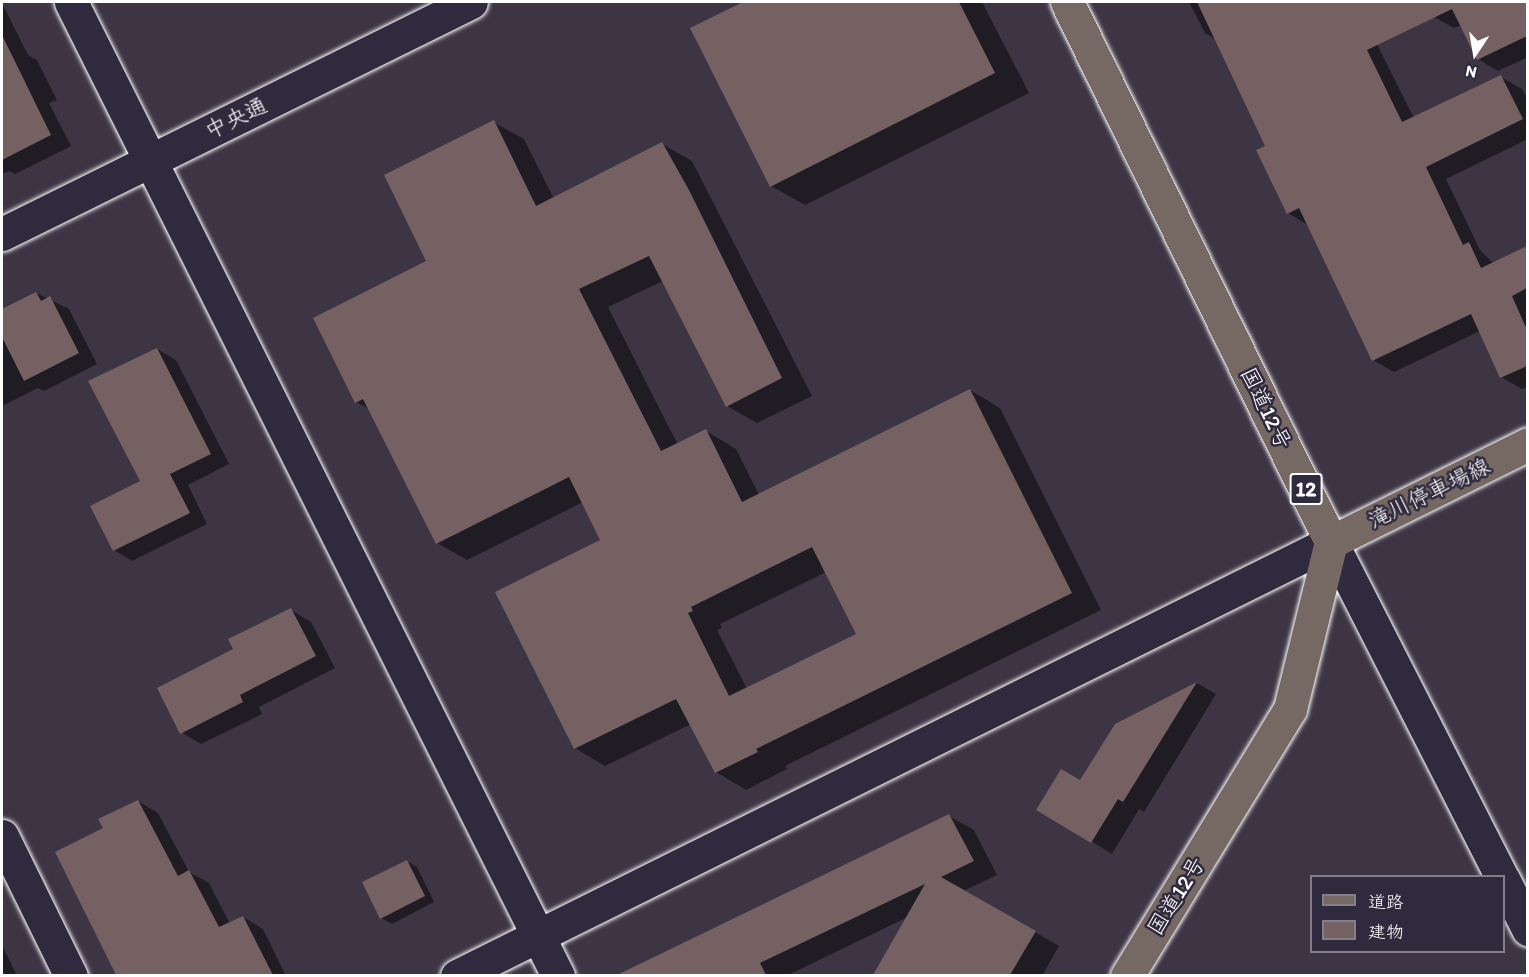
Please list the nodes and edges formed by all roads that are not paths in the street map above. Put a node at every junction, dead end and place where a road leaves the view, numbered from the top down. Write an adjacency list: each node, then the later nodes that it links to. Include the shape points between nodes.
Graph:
1 (71, 2): 4 (street)
2 (471, 2): 4 (street, 中央通)
3 (1067, 2): 7 (main road, 国道12号 / 12)
4 (150, 161): 5 (street, 中央通); 12 (street)
5 (2, 234)
6 (1527, 444): 7 (main road, 滝川停車場線)
7 (1331, 542): 9 (street); 12 (street); 16 (main road, 国道12号, via 1290,709)
8 (2, 836): 13 (street)
9 (1500, 875)
10 (1505, 885): 11 (street)
11 (1527, 929)
12 (538, 935): 14 (street); 15 (street)
13 (71, 975)
14 (457, 975)
15 (558, 975)
16 (1127, 975)

